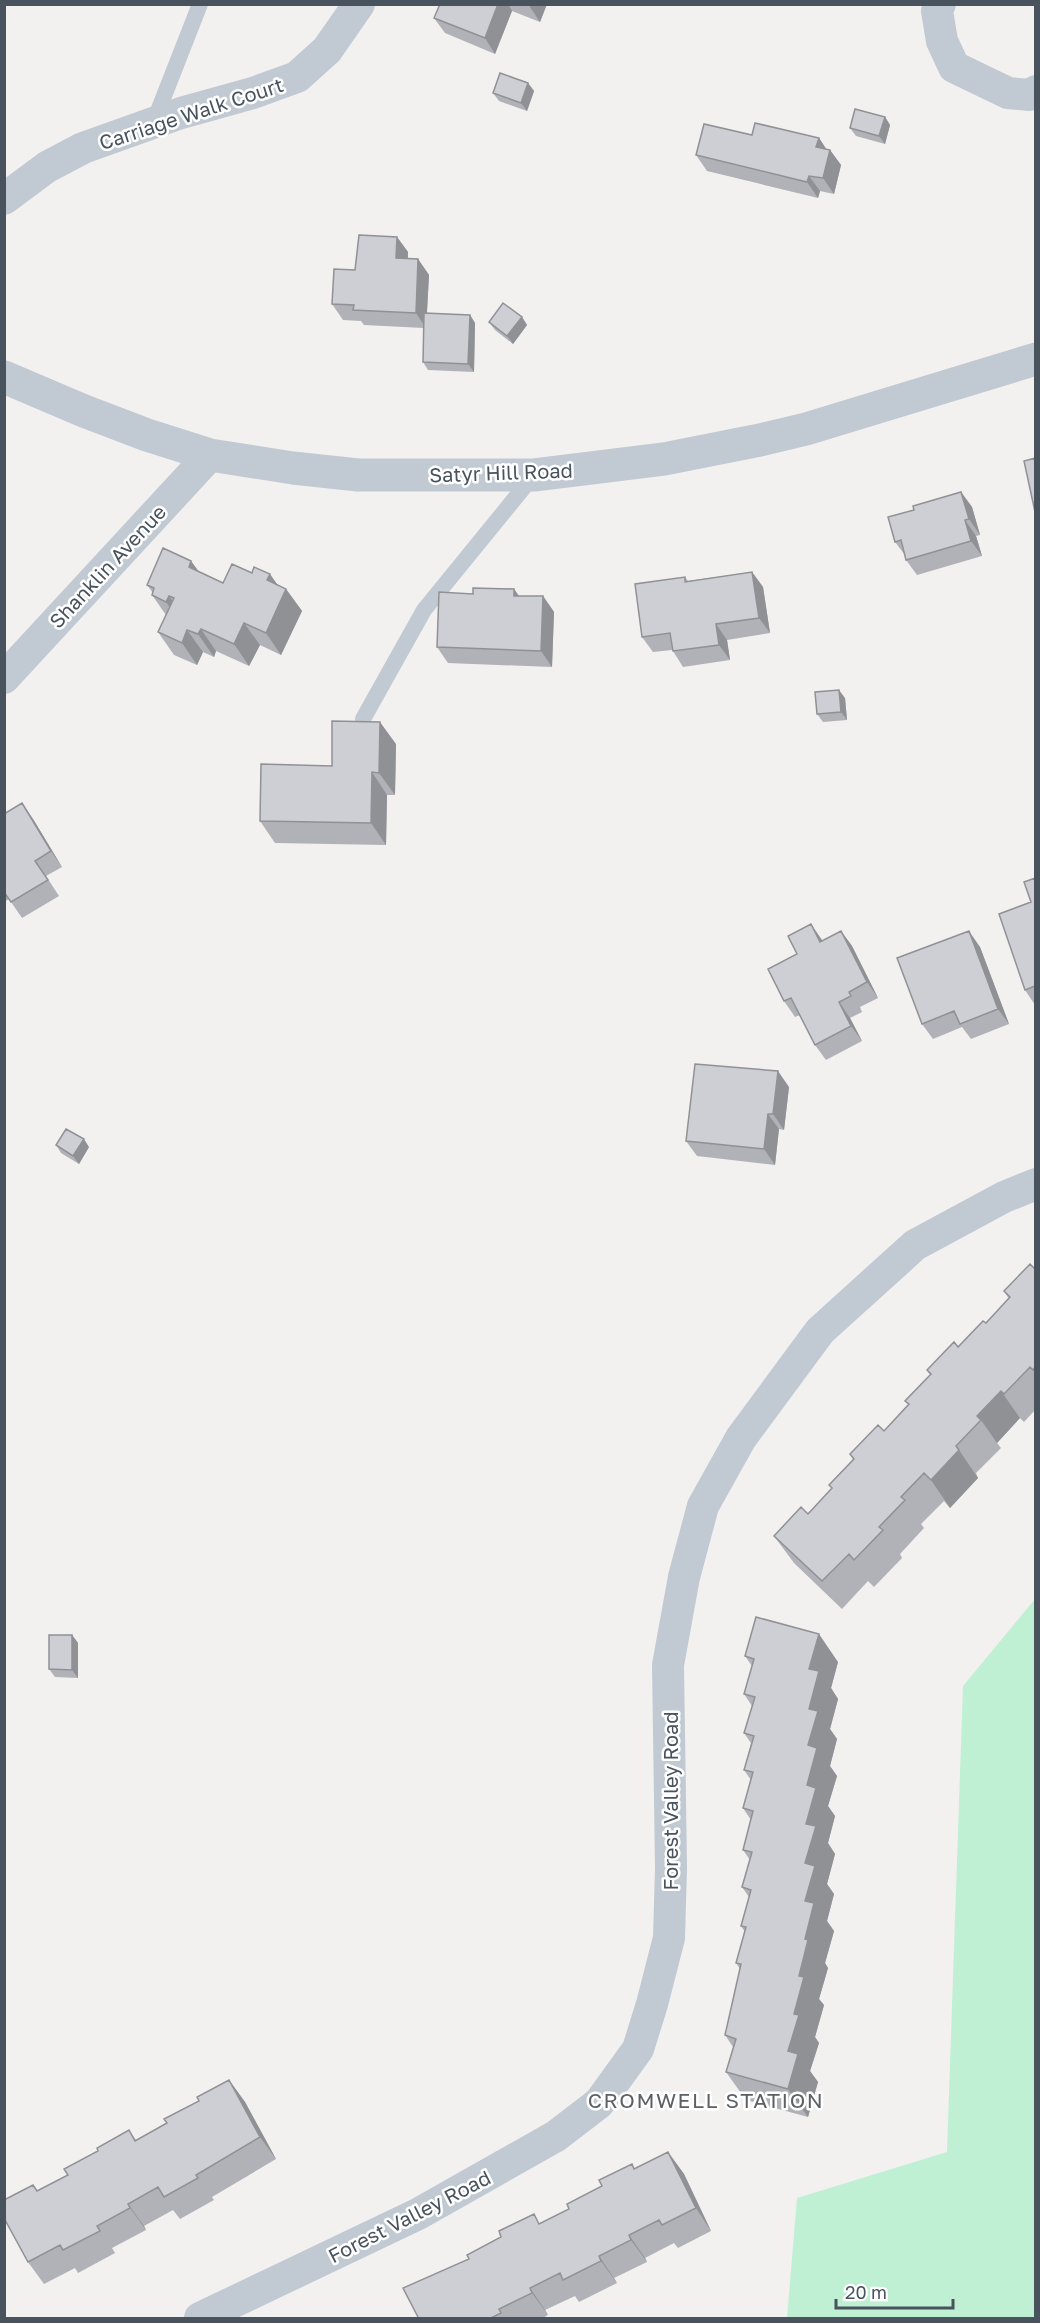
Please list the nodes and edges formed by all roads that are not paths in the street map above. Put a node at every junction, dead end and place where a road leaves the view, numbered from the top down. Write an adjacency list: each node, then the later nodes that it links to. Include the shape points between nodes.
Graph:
1 (200, 4): 5 (lane)
2 (359, 4): 5 (street, Carriage Walk Court, via 327,50 297,78)
3 (940, 4): 4 (street, via 937,11 942,41 954,67 1008,93 1030,95)
4 (1035, 90)
5 (153, 124): 6 (street, Carriage Walk Court, via 83,148 47,167)
6 (4, 200)
7 (1035, 359): 10 (street, Satyr Hill Road, via 760,440 664,459)
8 (4, 377): 9 (street, Satyr Hill Road, via 147,435)
9 (210, 455): 10 (street, Satyr Hill Road, via 358,475); 11 (street, Shanklin Avenue)
10 (534, 476): 12 (lane, via 424,610)
11 (4, 678)
12 (363, 719)
13 (1035, 1184): 14 (street, Forest Valley Road, via 915,1245 820,1332 741,1438 703,1506 684,1577 668,1665 669,1938 638,2049 599,2103 556,2136 418,2214)
14 (200, 2319)

